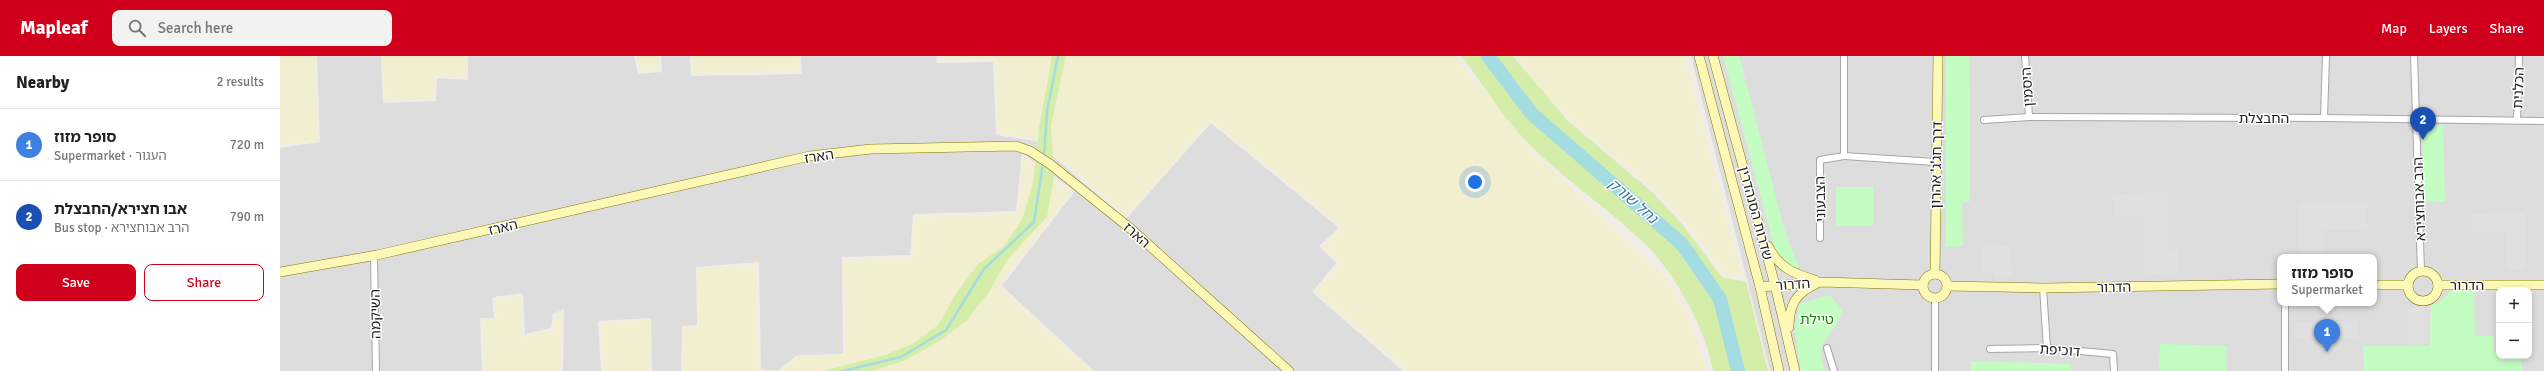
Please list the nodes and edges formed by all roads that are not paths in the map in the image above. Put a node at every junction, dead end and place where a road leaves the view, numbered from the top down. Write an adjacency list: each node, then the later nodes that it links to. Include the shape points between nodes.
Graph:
1 (1699, 56): 32 (street, שדרות הסנהדרין)
2 (1713, 56): 17 (street, שדרות הסנהדרין)
3 (1844, 56): 15 (street)
4 (1938, 56): 16 (street, דרך חג'ג' אהרון)
5 (2025, 56): 9 (street, היסמין)
6 (2326, 56): 10 (street)
7 (2414, 56): 12 (street, הרב אבוחצירא)
8 (2519, 56): 13 (street, הכלנית)
9 (2029, 117): 10 (street, החבצלת); 11 (street, החבצלת)
10 (2324, 118): 12 (street, החבצלת)
11 (1984, 120)
12 (2416, 120): 13 (street, החבצלת); 20 (street, הרב אבוחצירא)
13 (2517, 120): 14 (street, החבצלת)
14 (2544, 121)
15 (1844, 156): 16 (street, הצבעוני); 18 (street, הצבעוני, via 1820,160)
16 (1935, 162): 22 (street, דרך חג'ג' אהרון)
17 (1759, 225): 23 (street, via 1771,251 1782,266); 25 (street, שדרות הסנהדרין)
18 (1820, 238)
19 (374, 256): 21 (street, הארז); 40 (street, השיקמה); 41 (street, הארז, via 810,156 871,149 1016,146 1050,164 1131,229)
20 (2421, 271): 28 (street, via 2430,273); 31 (street, via 2410,278)
21 (280, 272)
22 (1935, 274): 26 (street, via 1926,278); 30 (street, via 1942,276)
23 (1821, 282): 25 (street, הדרור); 26 (street, הדרור); 38 (street, via 1799,293 1791,306)
24 (2277, 284): 33 (street, הדרור)
25 (1776, 285): 32 (street, הדרור); 38 (street, שדרות הסנהדרין)
26 (1923, 285): 34 (street, via 1926,295)
27 (2377, 285): 31 (street)
28 (2438, 285): 29 (street, הדרור); 31 (street, via 2434,296 2424,301 2413,297)
29 (2544, 285)
30 (1948, 286): 33 (street, הדרור); 34 (street, via 1944,295)
31 (2408, 286)
32 (1760, 287): 42 (street, שדרות הסנהדרין)
33 (2043, 288): 37 (street)
34 (1935, 299): 45 (street)
35 (2285, 306): 47 (street)
36 (1826, 348): 44 (street)
37 (2047, 348): 39 (street, דוכיפת); 46 (street, דוכיפת, via 2114,354)
38 (1790, 349): 43 (street, שדרות הסנהדרין)
39 (1990, 349)
40 (376, 371)
41 (1289, 371)
42 (1779, 371)
43 (1795, 371)
44 (1834, 371)
45 (1935, 371)
46 (2114, 371)
47 (2284, 371)

